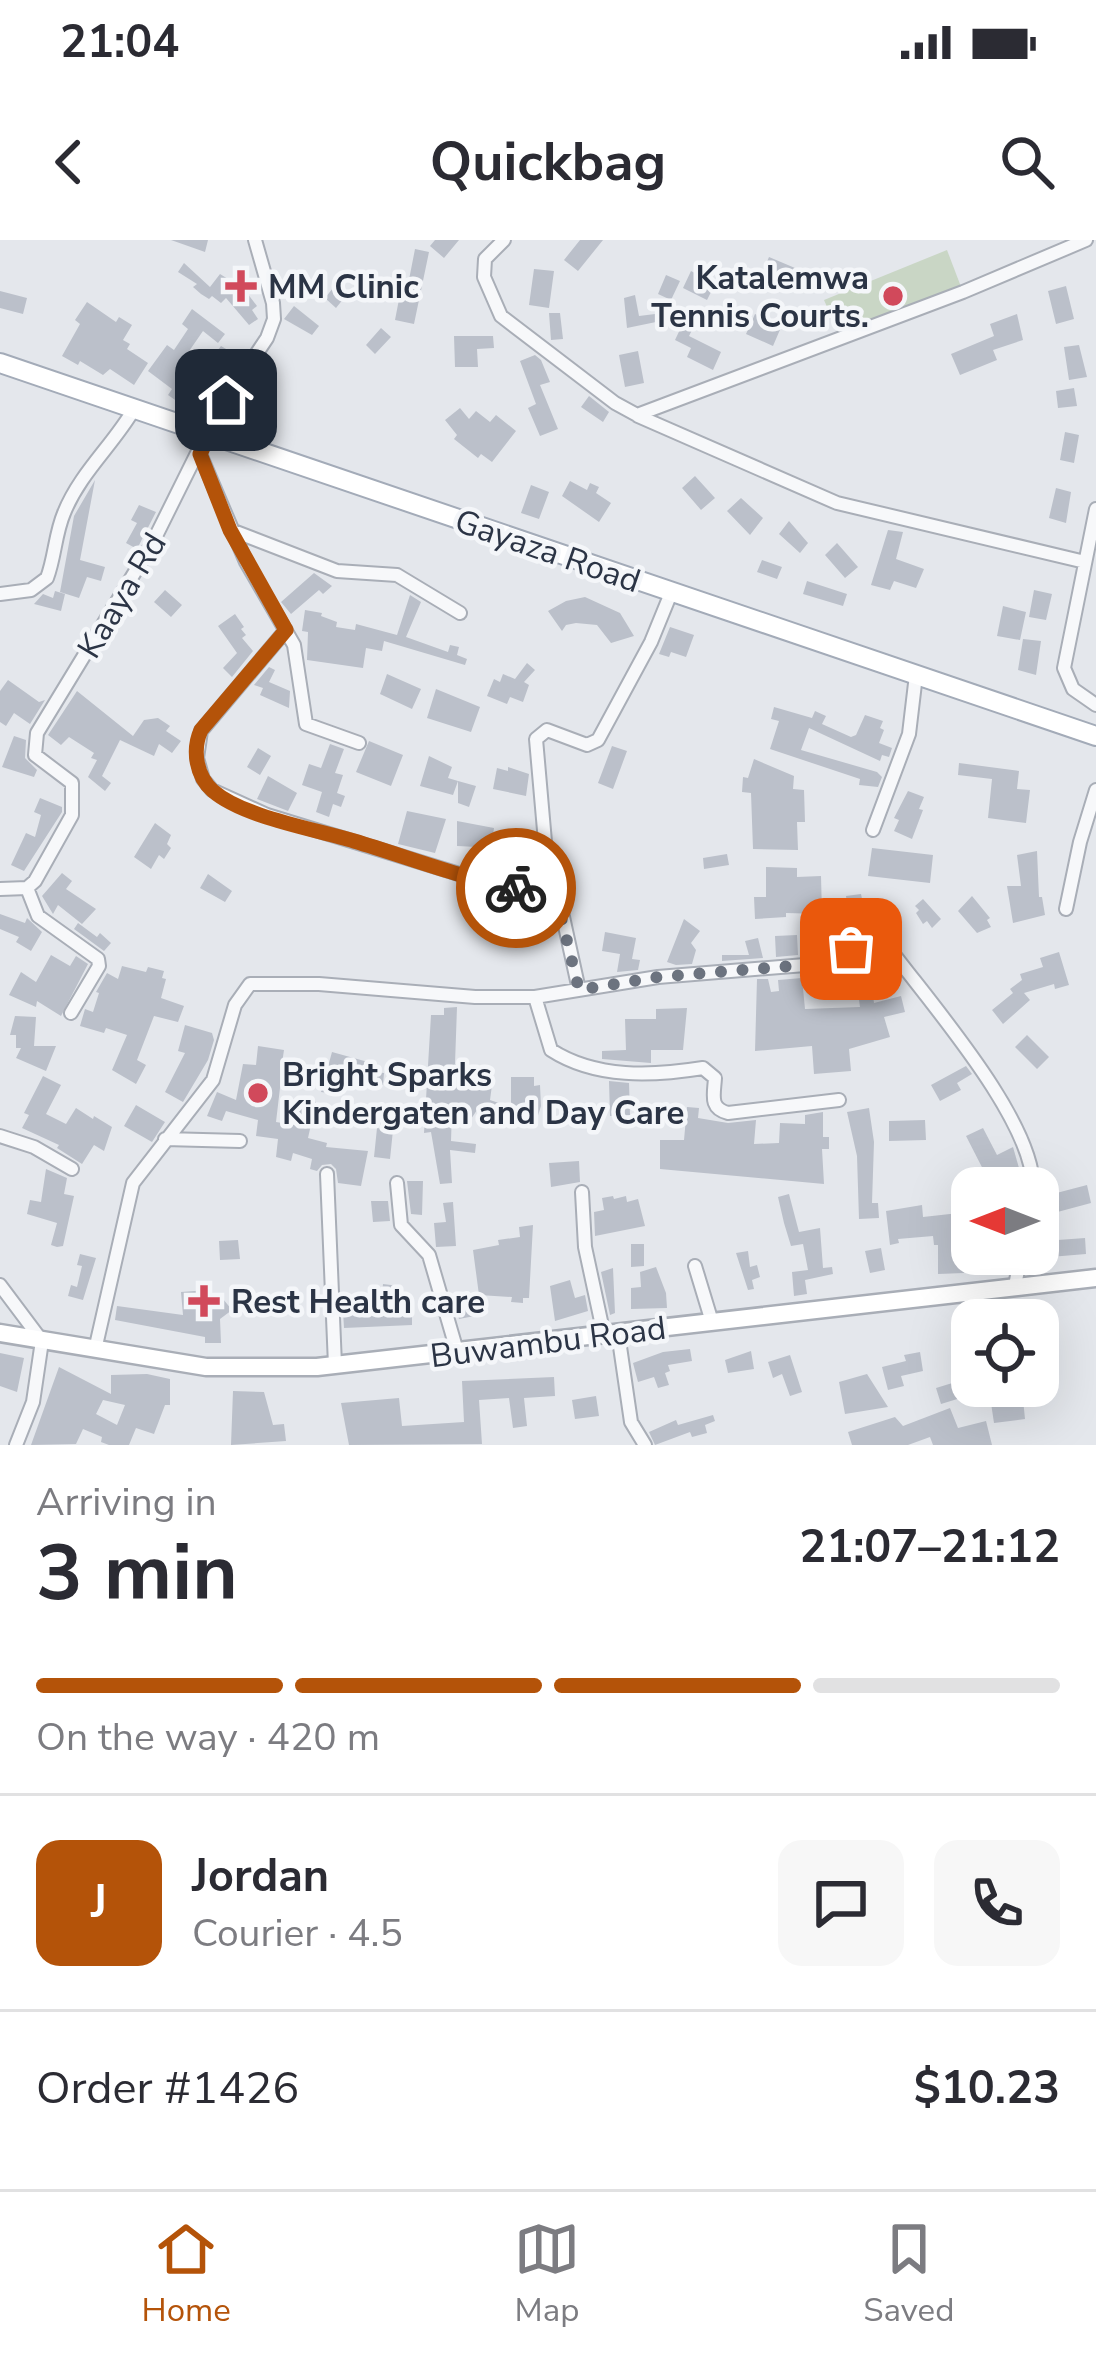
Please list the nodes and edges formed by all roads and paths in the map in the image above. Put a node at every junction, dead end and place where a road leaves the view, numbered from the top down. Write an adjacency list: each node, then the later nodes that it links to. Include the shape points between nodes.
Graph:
1 (255, 240): 7 (street, Kaaya Rd, via 274,319)
2 (504, 240): 6 (street, via 485,259 484,277 501,316)
3 (1079, 241): 6 (street)
4 (0, 363): 5 (main road, Gayaza Road)
5 (134, 409): 7 (main road, Gayaza Road); 13 (street, via 66,507 47,578 31,590)
6 (637, 416): 11 (street, via 837,503)
7 (209, 434): 8 (street, Kaaya Rd); 12 (main road, Gayaza Road)
8 (200, 454): 10 (street); 22 (street, Kaaya Rd, via 37,733 34,755 72,782 74,806)
9 (1096, 509): 11 (street)
10 (230, 530): 14 (street, via 337,571 397,574); 15 (street)
11 (1085, 562): 17 (street, via 1064,668 1072,689)
12 (671, 592): 16 (main road, Gayaza Road); 24 (street, via 598,740 587,745 547,730 536,740)
13 (0, 594)
14 (460, 613)
15 (286, 630): 19 (street, via 306,724); 24 (street, via 201,730 197,758 212,790 267,815)
16 (916, 675): 18 (main road, Gayaza Road); 21 (street, via 909,734)
17 (1096, 705)
18 (1096, 736)
19 (359, 743)
20 (1096, 790): 25 (street)
21 (872, 830)
22 (27, 888): 23 (street); 28 (street, via 45,923 98,959)
23 (0, 889)
24 (556, 896): 26 (street)
25 (1066, 909)
26 (579, 990): 27 (street); 33 (street, via 805,965 822,952 884,948 982,1070)
27 (535, 997): 29 (street, via 551,1049 599,1070 704,1068 715,1078 713,1104 728,1113); 31 (street, via 250,984 235,1005 213,1080)
28 (70, 1013)
29 (839, 1100)
30 (0, 1136): 34 (street)
31 (165, 1139): 32 (street); 47 (street, via 127,1200)
32 (240, 1141)
33 (1030, 1167)
34 (71, 1169)
35 (327, 1174): 49 (street)
36 (397, 1183): 48 (street, via 401,1225 429,1255)
37 (582, 1192): 45 (street, via 585,1246)
38 (695, 1266): 43 (street)
39 (1017, 1275): 42 (street)
40 (1095, 1282): 42 (street, Buwambu Road)
41 (0, 1285): 46 (street)
42 (1015, 1286): 43 (street, Buwambu Road)
43 (712, 1322): 45 (street, Buwambu Road)
44 (0, 1333): 46 (street, Buwambu Road)
45 (611, 1334): 48 (street, Buwambu Road); 51 (street, via 631,1421)
46 (42, 1341): 47 (street, Buwambu Road); 50 (street, via 33,1402)
47 (95, 1350): 49 (street, Buwambu Road, via 206,1367)
48 (457, 1351): 49 (street, Buwambu Road)
49 (335, 1365)
50 (16, 1445)
51 (645, 1445)

